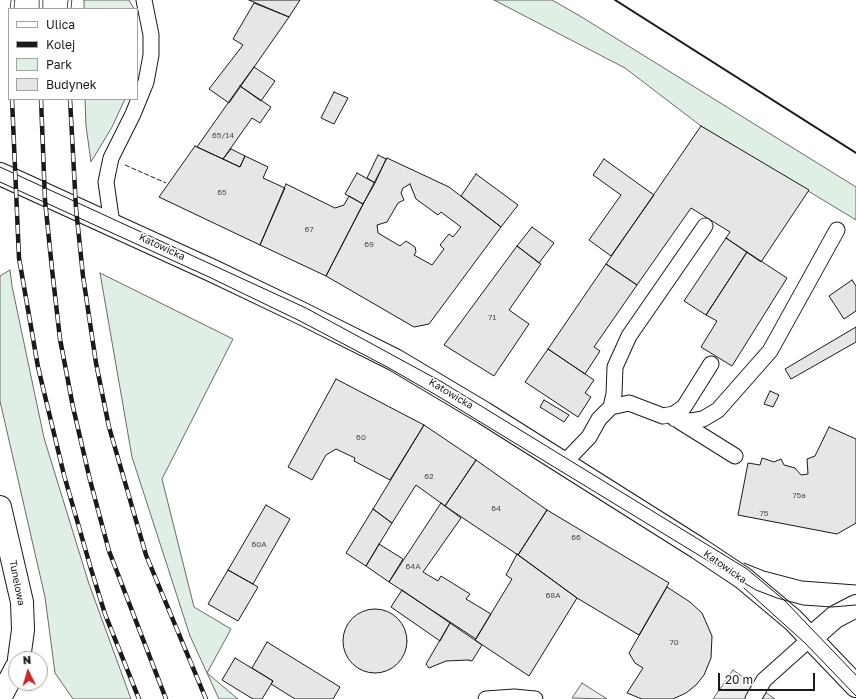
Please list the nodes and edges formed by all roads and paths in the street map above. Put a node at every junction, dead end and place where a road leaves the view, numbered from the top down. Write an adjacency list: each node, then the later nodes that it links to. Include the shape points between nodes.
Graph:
1 (144, 0): 3 (lane, via 151,35 151,55 146,82 111,158 106,182)
2 (0, 174): 3 (street, Katowicka)
3 (112, 224): 10 (street, Katowicka, via 395,360 484,413)
4 (706, 226): 7 (lane, via 629,336 617,358)
5 (837, 230): 8 (lane, via 770,351 718,410 703,419 691,421)
6 (711, 364): 8 (lane, via 684,407)
7 (611, 407): 8 (lane, via 629,403); 10 (lane, via 599,419 589,437)
8 (669, 418): 9 (lane)
9 (735, 456)
10 (562, 464): 13 (street, Katowicka, via 743,578 770,599)
11 (0, 507): 14 (street, Tunelowa, via 22,602 23,630)
12 (856, 606): 13 (street, via 835,617)
13 (811, 638): 16 (street, Katowicka); 20 (lane, via 764,680)
14 (20, 651)
15 (8, 682): 17 (street)
16 (856, 686)
17 (0, 696)
18 (486, 699): 19 (lane)
19 (535, 699)
20 (753, 699)

